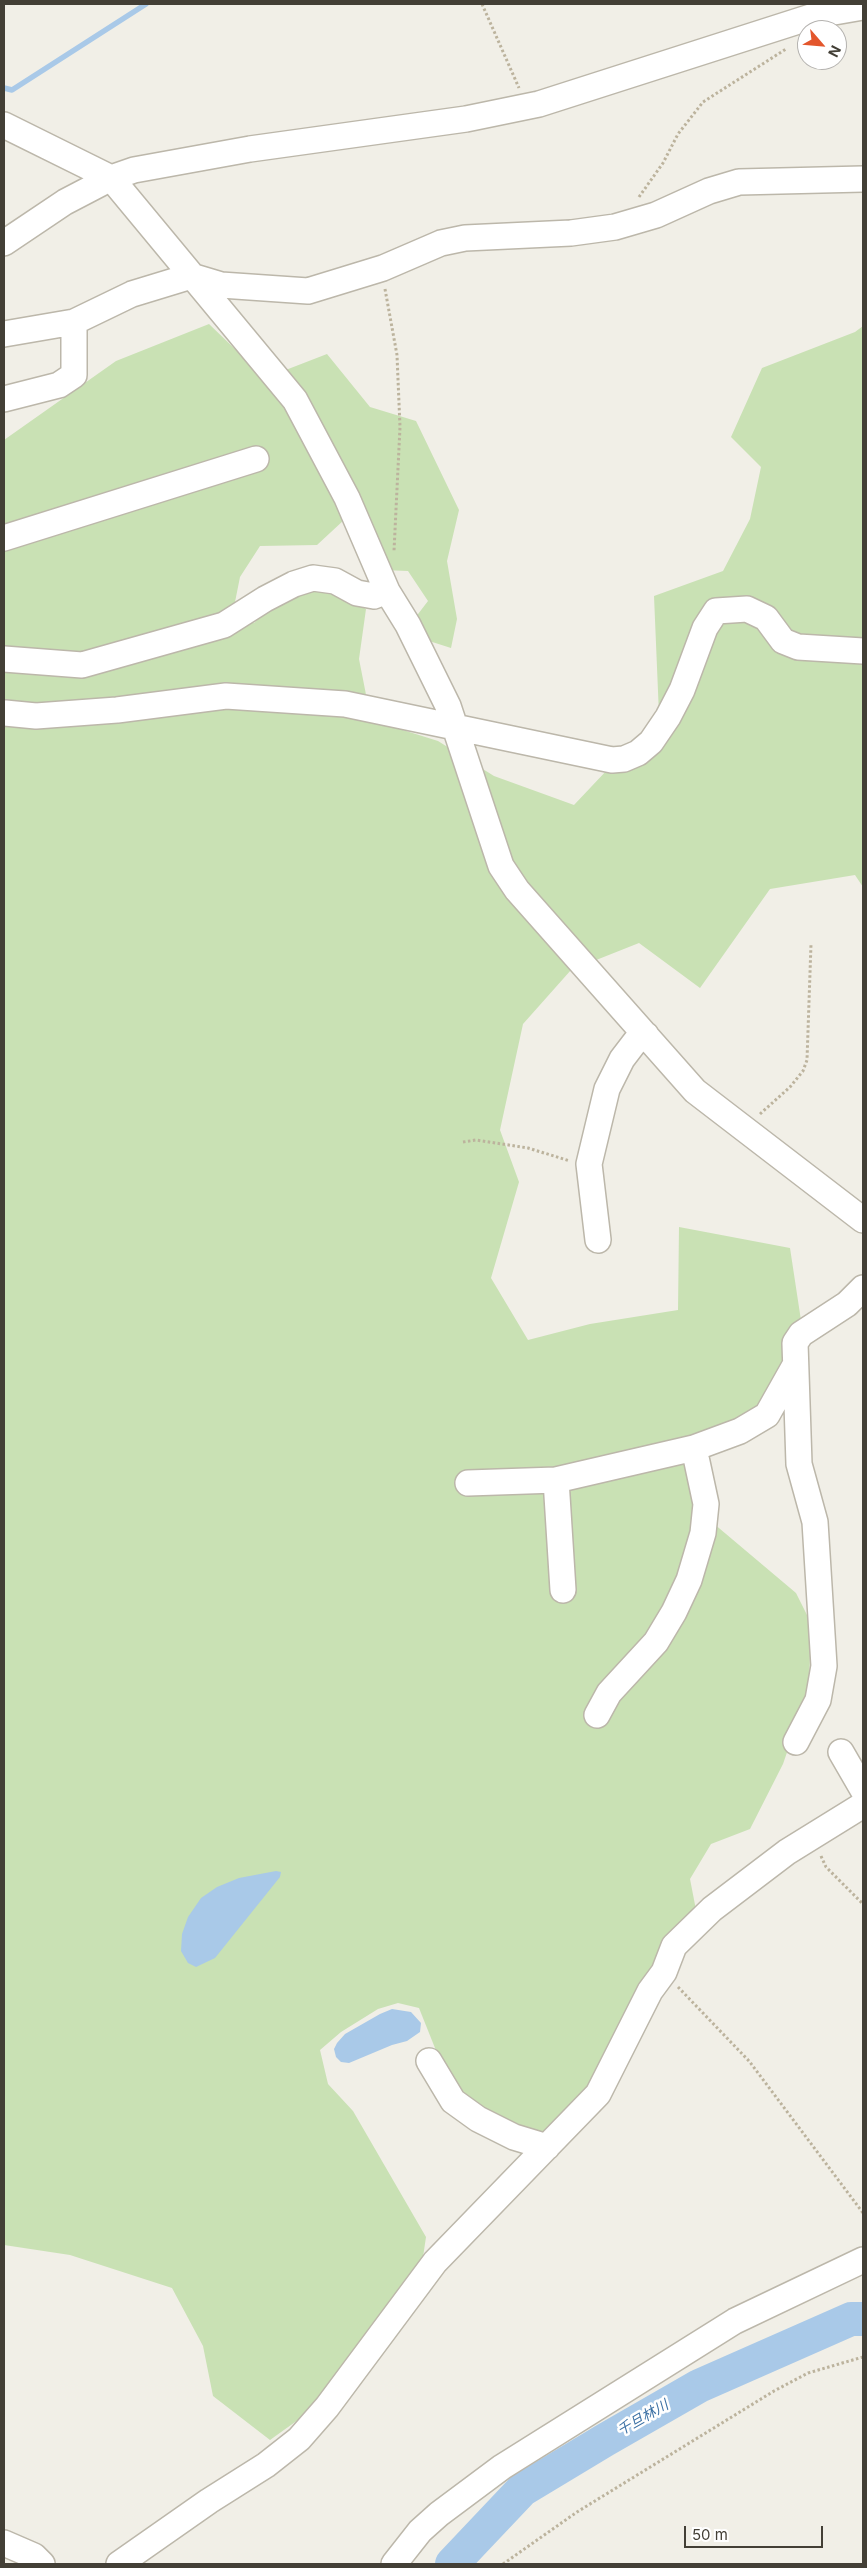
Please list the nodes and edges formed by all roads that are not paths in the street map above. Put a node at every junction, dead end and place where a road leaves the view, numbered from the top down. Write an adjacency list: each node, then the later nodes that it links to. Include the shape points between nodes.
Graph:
1 (863, 7): 3 (street, via 817,15 528,107 153,165)
2 (4, 125): 3 (street)
3 (111, 178): 5 (street, via 65,202); 6 (street)
4 (863, 179): 6 (street, via 739,182 709,191 656,215 615,227 571,233 465,238 441,243 383,268 308,291 221,285)
5 (4, 243)
6 (191, 276): 7 (street, via 132,294); 12 (street, via 295,400 347,498)
7 (74, 322): 8 (street); 9 (street, via 74,375 59,385)
8 (4, 334)
9 (4, 400)
10 (256, 459): 11 (street)
11 (4, 538)
12 (388, 591): 14 (street, via 374,596 357,593 335,581 313,578 265,599 224,625 82,665); 16 (street)
13 (863, 651): 16 (street, via 798,647 783,641 766,618 747,610 716,611 705,628 682,690 668,717 651,742 638,754 612,760)
14 (4, 660)
15 (4, 713): 16 (street, via 36,716 117,710 226,696 344,704)
16 (456, 727): 17 (street, via 501,866 517,890)
17 (646, 1036): 18 (street, via 694,1091); 19 (street, via 636,1042 622,1059 607,1089 589,1164)
18 (863, 1220)
19 (598, 1240)
20 (863, 1288): 21 (street, via 847,1304 801,1334 795,1343)
21 (794, 1366): 22 (street, via 766,1415 740,1431); 27 (street, via 799,1464 815,1522 824,1666 818,1700)
22 (694, 1448): 23 (street); 26 (street, via 706,1504 703,1533 689,1580 656,1642 609,1693)
23 (556, 1480): 24 (street); 25 (street)
24 (468, 1483)
25 (563, 1590)
26 (597, 1715)
27 (796, 1742)
28 (841, 1752): 29 (street)
29 (863, 1790)
30 (863, 1806): 32 (street, via 787,1852 712,1909 674,1946 664,1972 650,1991 598,2094)
31 (429, 2061): 32 (street, via 454,2101 478,2119 514,2137)
32 (548, 2147): 36 (street, via 435,2262 299,2440)
33 (863, 2260): 37 (street, via 735,2320 502,2467 426,2525)
34 (4, 2543): 35 (street, via 34,2556)
35 (42, 2564)
36 (119, 2564)
37 (394, 2564)

